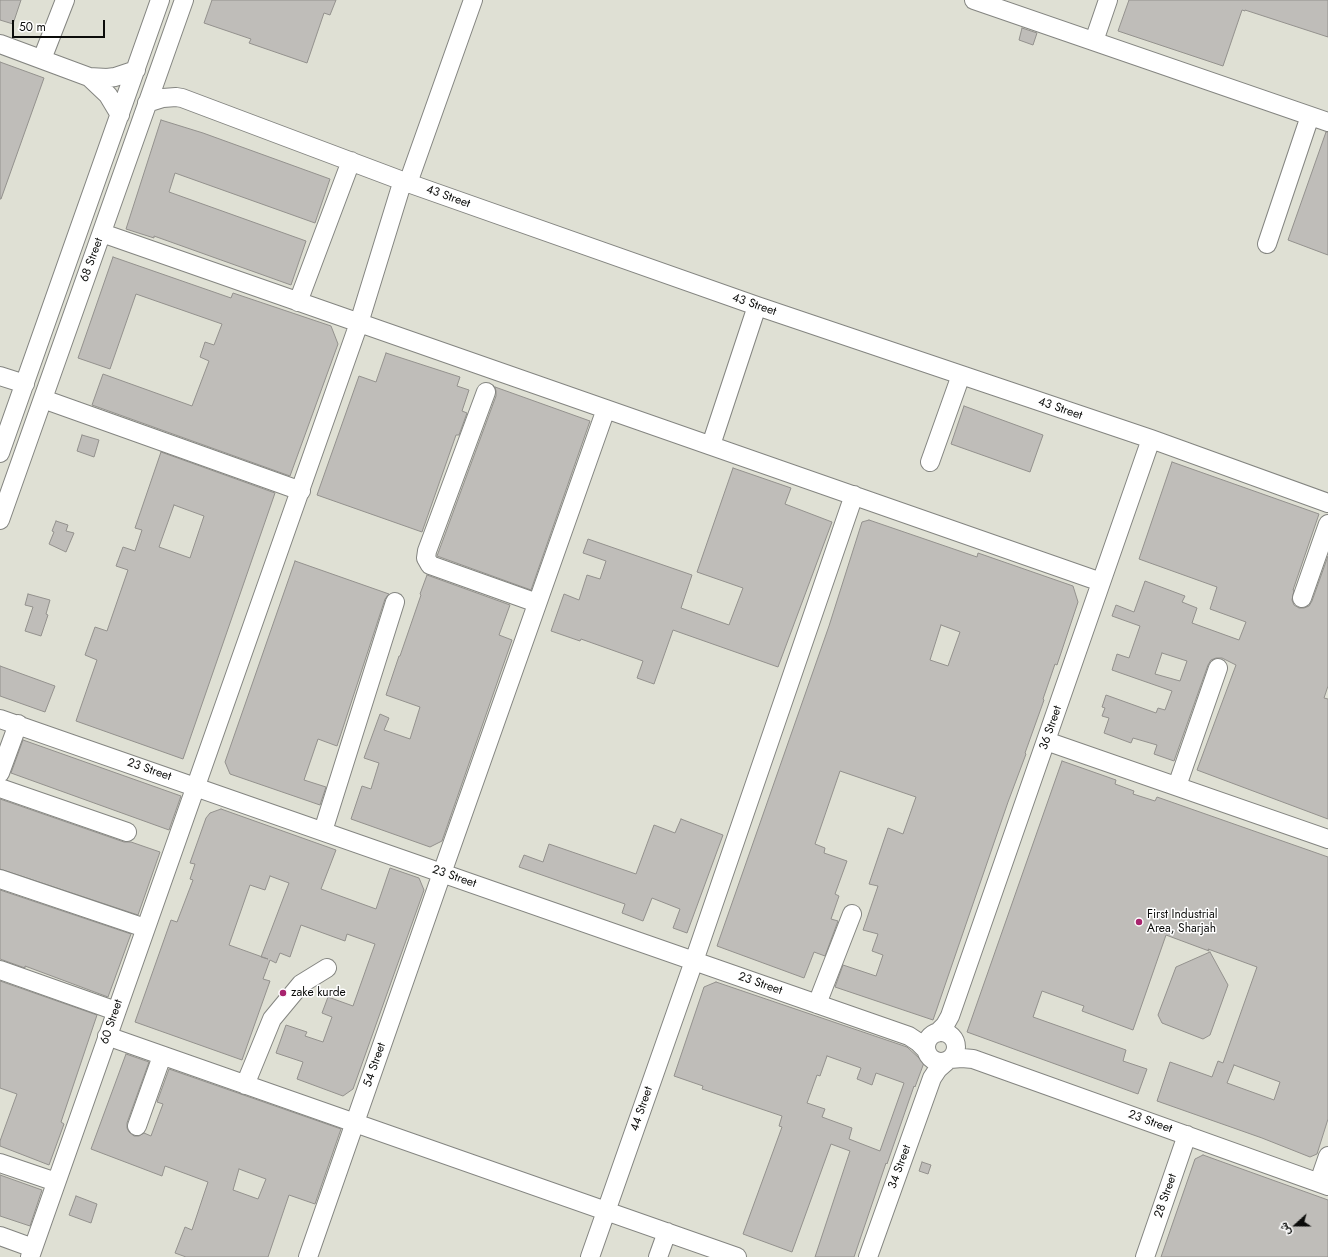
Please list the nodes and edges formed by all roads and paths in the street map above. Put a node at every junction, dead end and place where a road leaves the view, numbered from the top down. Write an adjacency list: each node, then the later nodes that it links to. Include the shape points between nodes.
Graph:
1 (65, 0): 9 (street)
2 (160, 0): 10 (street, 68 Street)
3 (184, 0): 11 (street, 68 Street)
4 (473, 0): 19 (street, 60 Street)
5 (974, 0): 7 (street)
6 (1108, 0): 7 (street)
7 (1094, 41): 16 (street)
8 (0, 44): 9 (street)
9 (42, 59): 12 (street)
10 (136, 70): 12 (street, via 115,77); 15 (street, 68 Street)
11 (159, 70): 13 (street, 43 Street, via 166,83); 14 (street, 68 Street)
12 (90, 77): 15 (street, via 108,95)
13 (182, 98): 14 (street, 43 Street, via 162,98); 18 (street, 43 Street)
14 (147, 103): 20 (street, 68 Street)
15 (120, 115): 27 (street, 68 Street)
16 (1310, 116): 17 (street); 21 (street)
17 (1328, 122)
18 (351, 161): 19 (street, 43 Street); 22 (street)
19 (406, 182): 23 (street, 43 Street); 24 (street, 60 Street)
20 (102, 234): 22 (street); 29 (street, 68 Street)
21 (1267, 244)
22 (298, 302): 24 (street)
23 (757, 306): 25 (street, 43 Street); 32 (street)
24 (359, 323): 30 (street); 35 (street, 60 Street)
25 (961, 375): 31 (street, 43 Street); 34 (street)
26 (0, 376): 27 (street)
27 (25, 384): 33 (street, 68 Street)
28 (486, 392): 43 (street, via 426,558 430,565)
29 (43, 399): 35 (street); 38 (street, 68 Street)
30 (606, 409): 32 (street); 43 (street, 54 Street)
31 (1151, 439): 37 (street, 43 Street); 40 (street, 36 Street)
32 (711, 445): 36 (street)
33 (0, 453)
34 (930, 462)
35 (300, 490): 49 (street, 60 Street)
36 (854, 495): 40 (street); 59 (street, 44 Street)
37 (1328, 502)
38 (0, 520)
39 (1328, 524): 41 (street)
40 (1101, 582): 47 (street, 36 Street)
41 (1302, 598)
42 (395, 602): 52 (street)
43 (537, 603): 55 (street, 54 Street)
44 (1218, 668): 50 (street)
45 (0, 719): 46 (street, 23 Street)
46 (18, 724): 48 (street); 49 (street, 23 Street)
47 (1046, 741): 50 (street); 65 (street, 36 Street, via 950,1016)
48 (0, 773)
49 (195, 786): 52 (street, 23 Street); 58 (street, 60 Street)
50 (1177, 786): 54 (street)
51 (0, 788): 53 (street)
52 (323, 831): 55 (street, 23 Street)
53 (128, 832)
54 (1328, 839)
55 (442, 873): 59 (street, 23 Street); 68 (street, 54 Street)
56 (0, 879): 58 (street)
57 (852, 914): 62 (street)
58 (145, 928): 63 (street, 60 Street)
59 (694, 961): 62 (street, 23 Street); 75 (street, 44 Street)
60 (327, 968): 67 (street, via 301,984 272,1019)
61 (0, 970): 63 (street)
62 (817, 1004): 65 (street, 23 Street)
63 (116, 1011): 64 (street, 60 Street)
64 (107, 1036): 66 (street); 73 (street, 60 Street)
65 (942, 1047): 70 (street, 23 Street); 83 (street, 34 Street, via 938,1069 932,1078)
66 (162, 1056): 67 (street); 69 (street)
67 (246, 1085): 68 (street)
68 (355, 1123): 75 (street); 79 (street, 54 Street)
69 (137, 1126)
70 (1186, 1135): 74 (street, 23 Street); 84 (street, 28 Street)
71 (1328, 1156): 74 (street)
72 (0, 1163): 73 (street)
73 (56, 1182): 78 (street, 60 Street)
74 (1323, 1184)
75 (606, 1211): 76 (street); 80 (street, 44 Street)
76 (667, 1232): 81 (street); 82 (street)
77 (0, 1236): 78 (street)
78 (32, 1252)
79 (308, 1257)
80 (590, 1257)
81 (658, 1257)
82 (737, 1257)
83 (868, 1257)
84 (1145, 1257)

